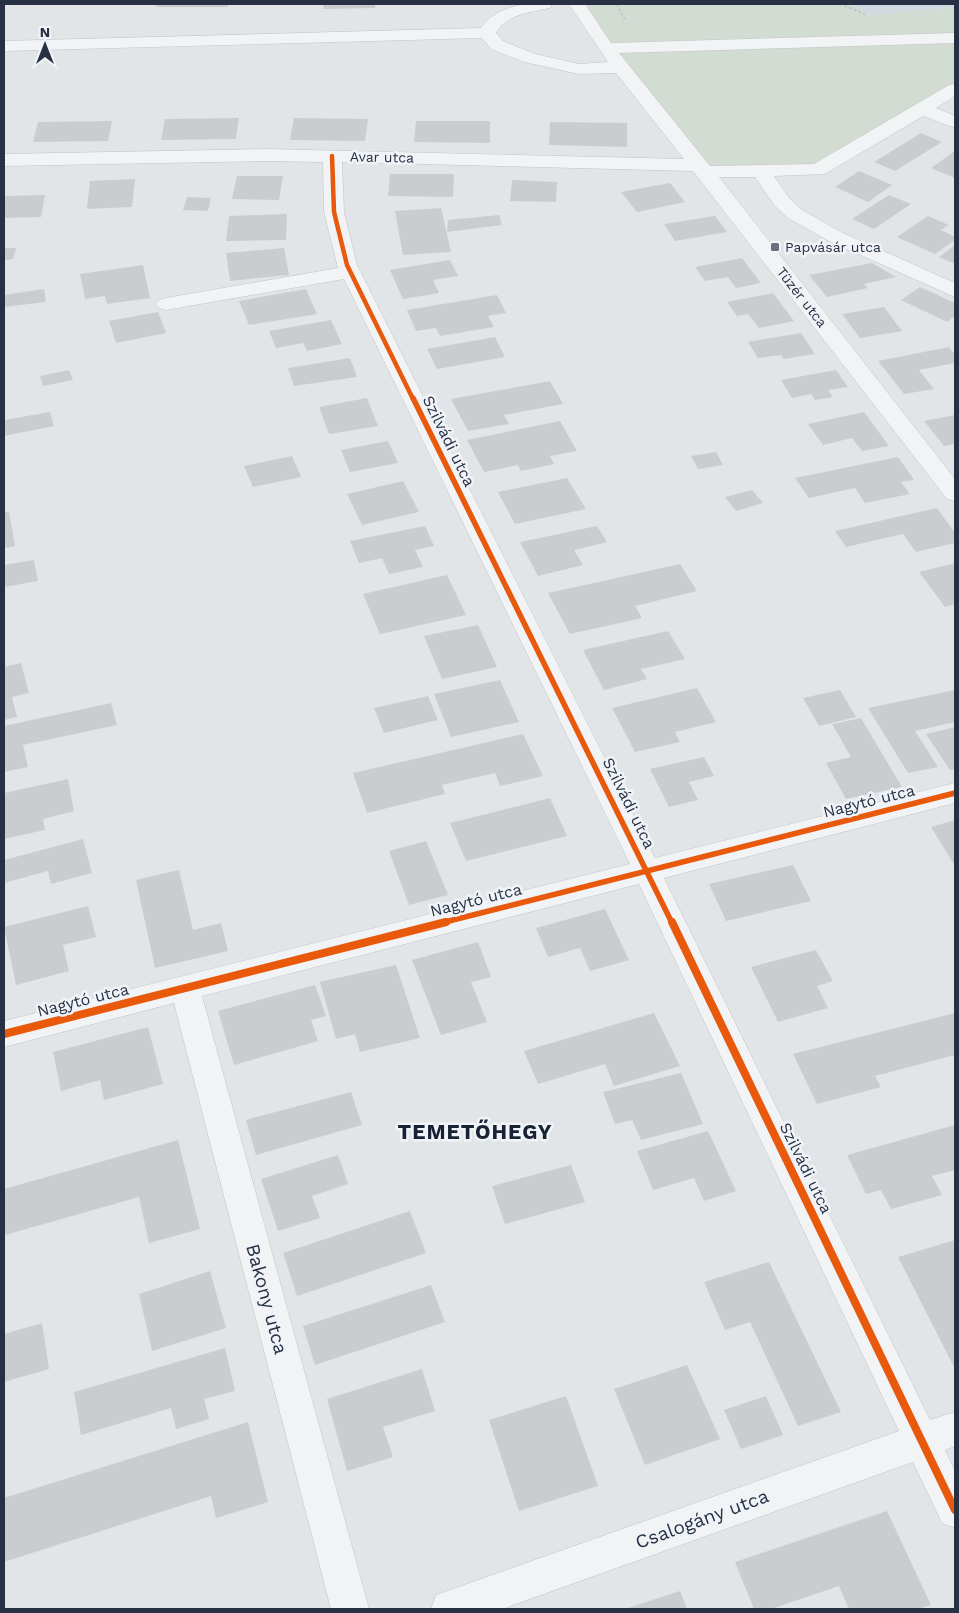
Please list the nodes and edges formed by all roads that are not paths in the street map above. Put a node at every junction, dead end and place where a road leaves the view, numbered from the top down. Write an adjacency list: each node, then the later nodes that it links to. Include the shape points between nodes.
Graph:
1 (544, 4): 3 (street, via 499,18 490,25)
2 (577, 4): 6 (street, Tüzér utca)
3 (487, 33): 5 (street); 7 (street, via 497,45 530,58 578,69)
4 (955, 38): 6 (street)
5 (4, 46)
6 (606, 48): 7 (street, Tüzér utca)
7 (621, 67): 13 (street, Tüzér utca)
8 (955, 89): 9 (street, Avar utca)
9 (922, 109): 10 (street); 14 (street, Avar utca, via 818,170)
10 (955, 123)
11 (332, 156): 12 (street, Avar utca); 13 (street, Avar utca); 15 (street, Szilvádi utca, via 334,212)
12 (4, 160)
13 (702, 169): 14 (street, Avar utca); 18 (street, Tüzér utca)
14 (760, 172): 16 (street, via 795,214 836,237)
15 (350, 272): 17 (street); 20 (street, Szilvádi utca)
16 (955, 291)
17 (166, 304)
18 (955, 494)
19 (955, 793): 20 (street, Nagytó utca)
20 (647, 871): 21 (street, Nagytó utca); 24 (street, Szilvádi utca)
21 (185, 988): 22 (street, Nagytó utca); 26 (street, Bakony utca)
22 (4, 1034)
23 (955, 1429): 24 (street, Csalogány utca)
24 (922, 1441): 25 (street, Szilvádi utca); 27 (street, Csalogány utca)
25 (955, 1510)
26 (350, 1609)
27 (450, 1609)

